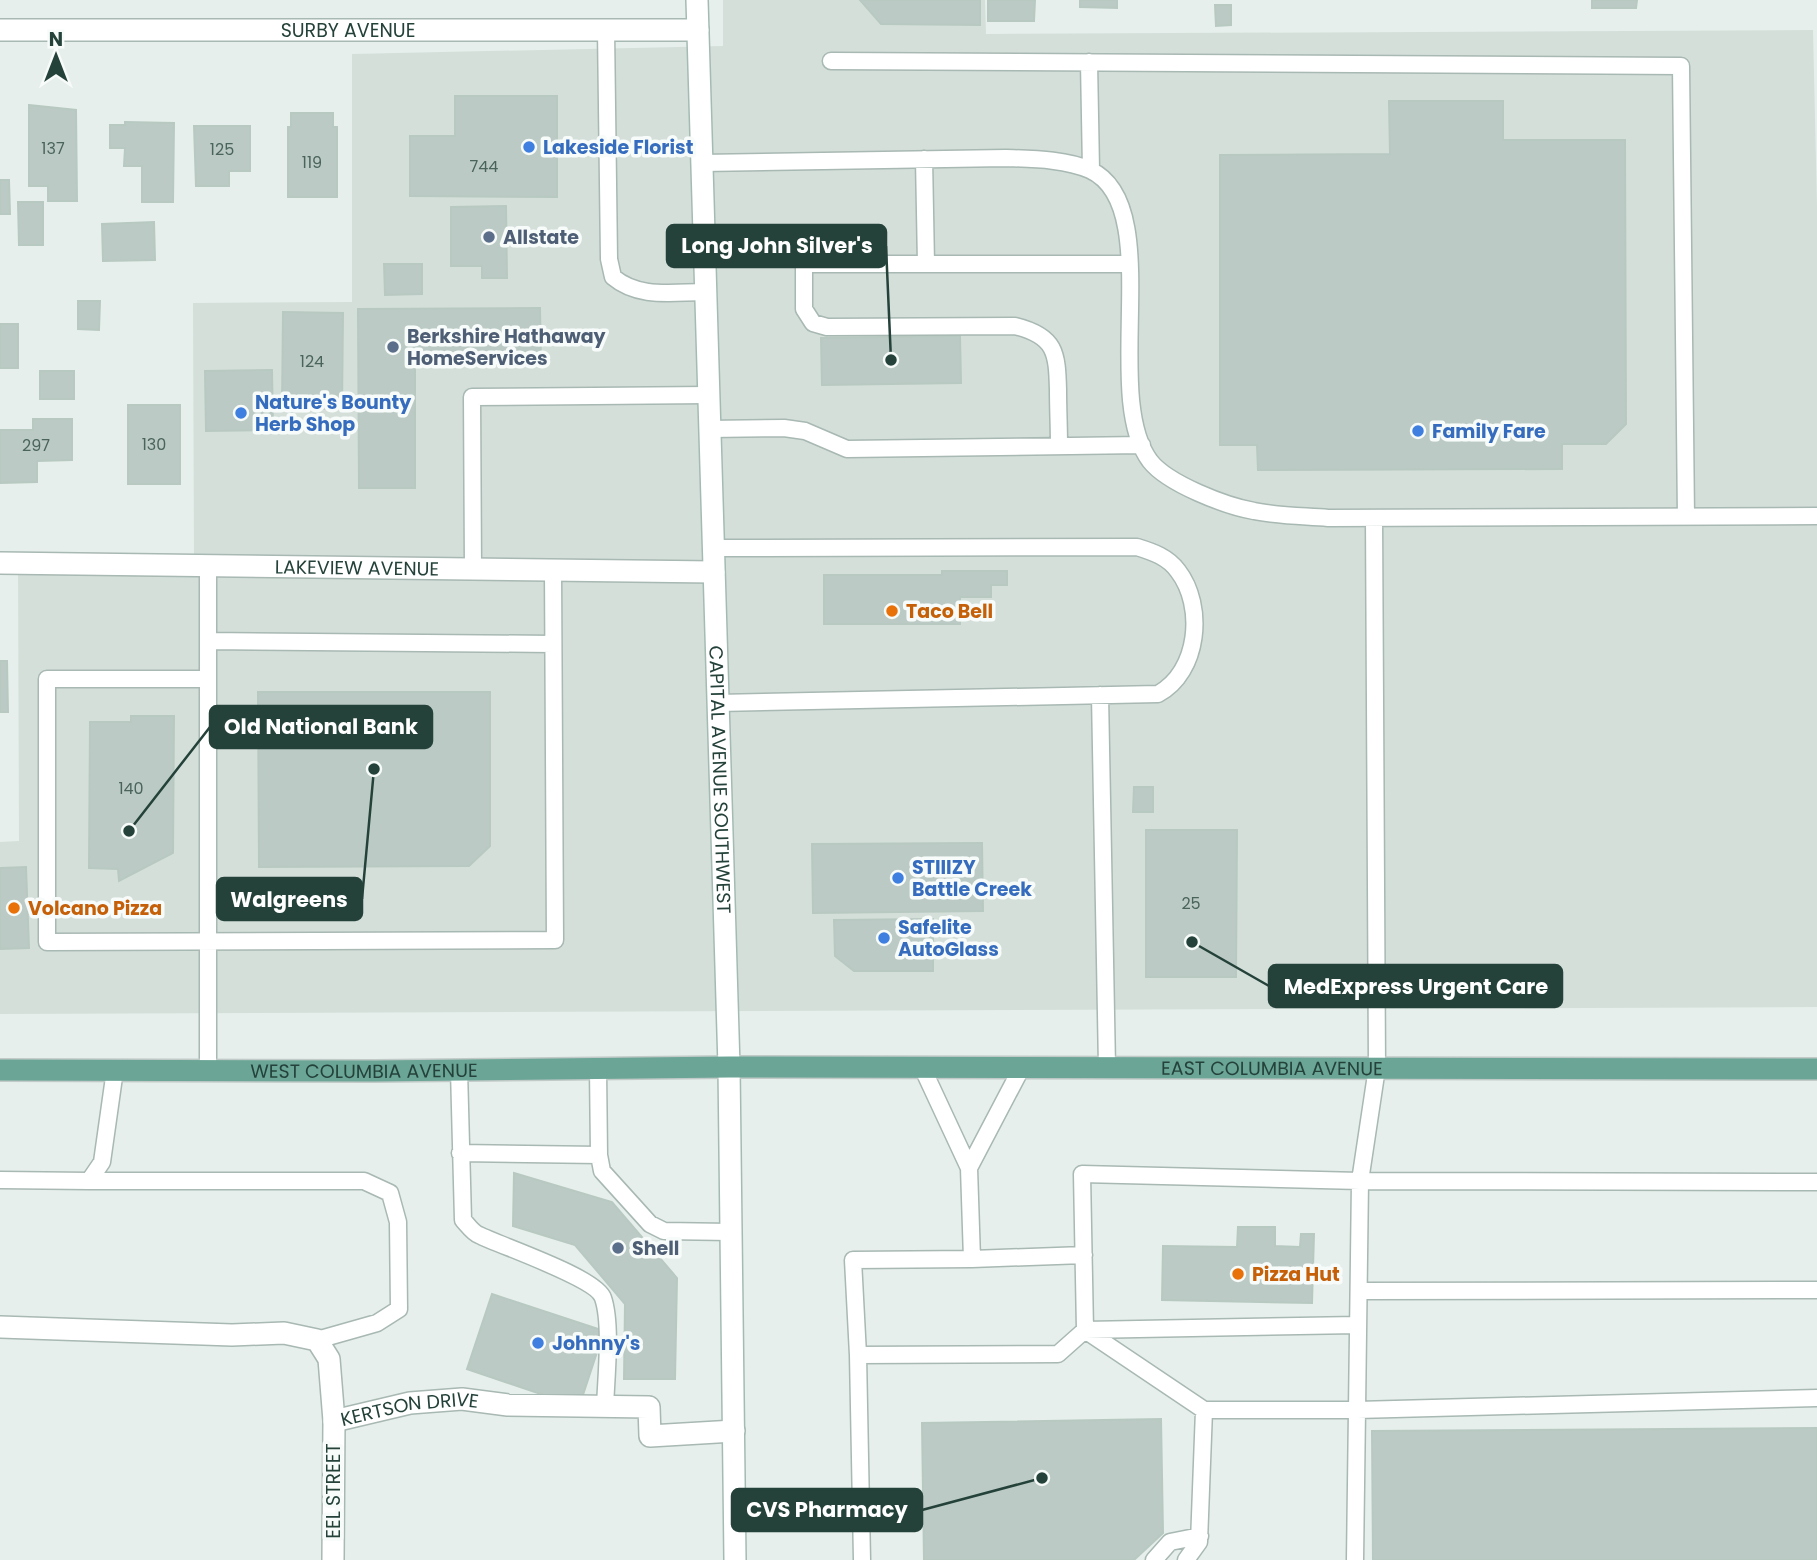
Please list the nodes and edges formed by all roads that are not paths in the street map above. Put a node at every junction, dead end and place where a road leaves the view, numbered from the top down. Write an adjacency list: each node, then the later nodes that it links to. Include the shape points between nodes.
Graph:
1 (697, 0): 4 (street, CAPITAL AVENUE SOUTHWEST)
2 (0, 30): 3 (street, SURBY AVENUE)
3 (606, 30): 4 (street, SURBY AVENUE); 12 (lane, via 612,277 626,288 645,293)
4 (698, 30): 8 (street, CAPITAL AVENUE SOUTHWEST)
5 (831, 61): 6 (lane)
6 (1089, 62): 9 (lane); 18 (lane, via 1681,66)
7 (924, 159): 8 (lane); 9 (lane, via 1018,159); 10 (lane)
8 (702, 163): 12 (street, CAPITAL AVENUE SOUTHWEST)
9 (1091, 170): 11 (lane, via 1118,195 1127,222)
10 (926, 264): 11 (lane); 16 (lane, via 804,264 804,309 813,323 827,327 1015,326 1034,330 1057,355)
11 (1128, 264): 15 (lane, via 1131,390)
12 (705, 292): 13 (street, CAPITAL AVENUE SOUTHWEST)
13 (709, 395): 14 (street, CAPITAL AVENUE SOUTHWEST); 23 (lane, via 472,397)
14 (709, 429): 16 (lane, via 805,430 848,449); 20 (street, CAPITAL AVENUE SOUTHWEST)
15 (1142, 445): 16 (lane); 19 (lane, via 1151,462 1182,487 1252,511)
16 (1059, 446)
17 (1817, 516): 18 (lane)
18 (1686, 517): 19 (lane)
19 (1374, 518): 36 (lane)
20 (713, 548): 25 (street, CAPITAL AVENUE SOUTHWEST); 29 (lane, via 1137,547 1157,553 1177,569 1190,590 1194,618 1186,668 1173,686 1158,694)
21 (0, 563): 22 (street, LAKEVIEW AVENUE)
22 (208, 565): 23 (street, LAKEVIEW AVENUE); 26 (lane)
23 (473, 569): 24 (street, LAKEVIEW AVENUE)
24 (553, 570): 25 (street, LAKEVIEW AVENUE); 27 (lane)
25 (714, 572): 30 (street, CAPITAL AVENUE SOUTHWEST)
26 (208, 641): 27 (lane); 28 (lane)
27 (553, 644): 31 (lane, via 555,940)
28 (208, 679): 31 (lane); 31 (lane, via 47,679 47,942)
29 (1100, 695): 30 (lane); 35 (lane)
30 (718, 703): 32 (street, CAPITAL AVENUE SOUTHWEST)
31 (208, 942): 41 (lane)
32 (729, 1067): 33 (main road, EAST COLUMBIA AVENUE); 37 (main road, WEST COLUMBIA AVENUE); 50 (street, CAPITAL AVENUE SOUTHWEST)
33 (922, 1067): 34 (main road, EAST COLUMBIA AVENUE); 45 (lane)
34 (1022, 1067): 35 (main road, EAST COLUMBIA AVENUE); 45 (lane)
35 (1107, 1067): 36 (main road, EAST COLUMBIA AVENUE)
36 (1377, 1068): 38 (main road, EAST COLUMBIA AVENUE); 48 (lane)
37 (598, 1069): 42 (main road, WEST COLUMBIA AVENUE); 44 (lane)
38 (1817, 1069)
39 (0, 1070): 40 (main road, WEST COLUMBIA AVENUE)
40 (115, 1070): 41 (main road, WEST COLUMBIA AVENUE); 47 (lane, via 102,1162)
41 (208, 1070): 42 (main road, WEST COLUMBIA AVENUE)
42 (459, 1070): 43 (lane)
43 (460, 1153): 44 (lane); 61 (lane, via 463,1220 475,1234 573,1275 603,1297)
44 (599, 1155): 50 (lane, via 601,1171 650,1224 664,1231)
45 (969, 1168): 52 (lane)
46 (0, 1180): 47 (lane)
47 (89, 1181): 58 (lane, via 364,1181 390,1193 398,1222 399,1309 377,1323)
48 (1360, 1181): 49 (lane); 51 (lane, via 1082,1174); 54 (lane)
49 (1817, 1182)
50 (731, 1232): 65 (street, CAPITAL AVENUE SOUTHWEST)
51 (1084, 1255): 52 (lane); 57 (lane)
52 (972, 1259): 59 (lane, via 852,1260)
53 (1817, 1290): 54 (lane)
54 (1359, 1291): 55 (lane)
55 (1357, 1325): 57 (lane); 63 (lane)
56 (0, 1328): 58 (street, via 284,1333)
57 (1085, 1330): 59 (lane, via 1058,1354); 62 (lane)
58 (317, 1340): 64 (street, KERTSON DRIVE, via 329,1359)
59 (858, 1355): 69 (lane)
60 (1817, 1398): 63 (lane)
61 (605, 1407): 64 (street, KERTSON DRIVE, via 462,1399 410,1404); 65 (street, KERTSON DRIVE, via 649,1407 650,1436)
62 (1204, 1410): 63 (lane); 66 (lane)
63 (1357, 1410): 72 (lane)
64 (334, 1421): 67 (street, EEL STREET)
65 (734, 1431): 68 (street, CAPITAL AVENUE SOUTHWEST)
66 (1200, 1536): 70 (lane, via 1170,1542); 71 (lane)
67 (333, 1560)
68 (735, 1560)
69 (862, 1560)
70 (1154, 1560)
71 (1186, 1560)
72 (1355, 1560)

